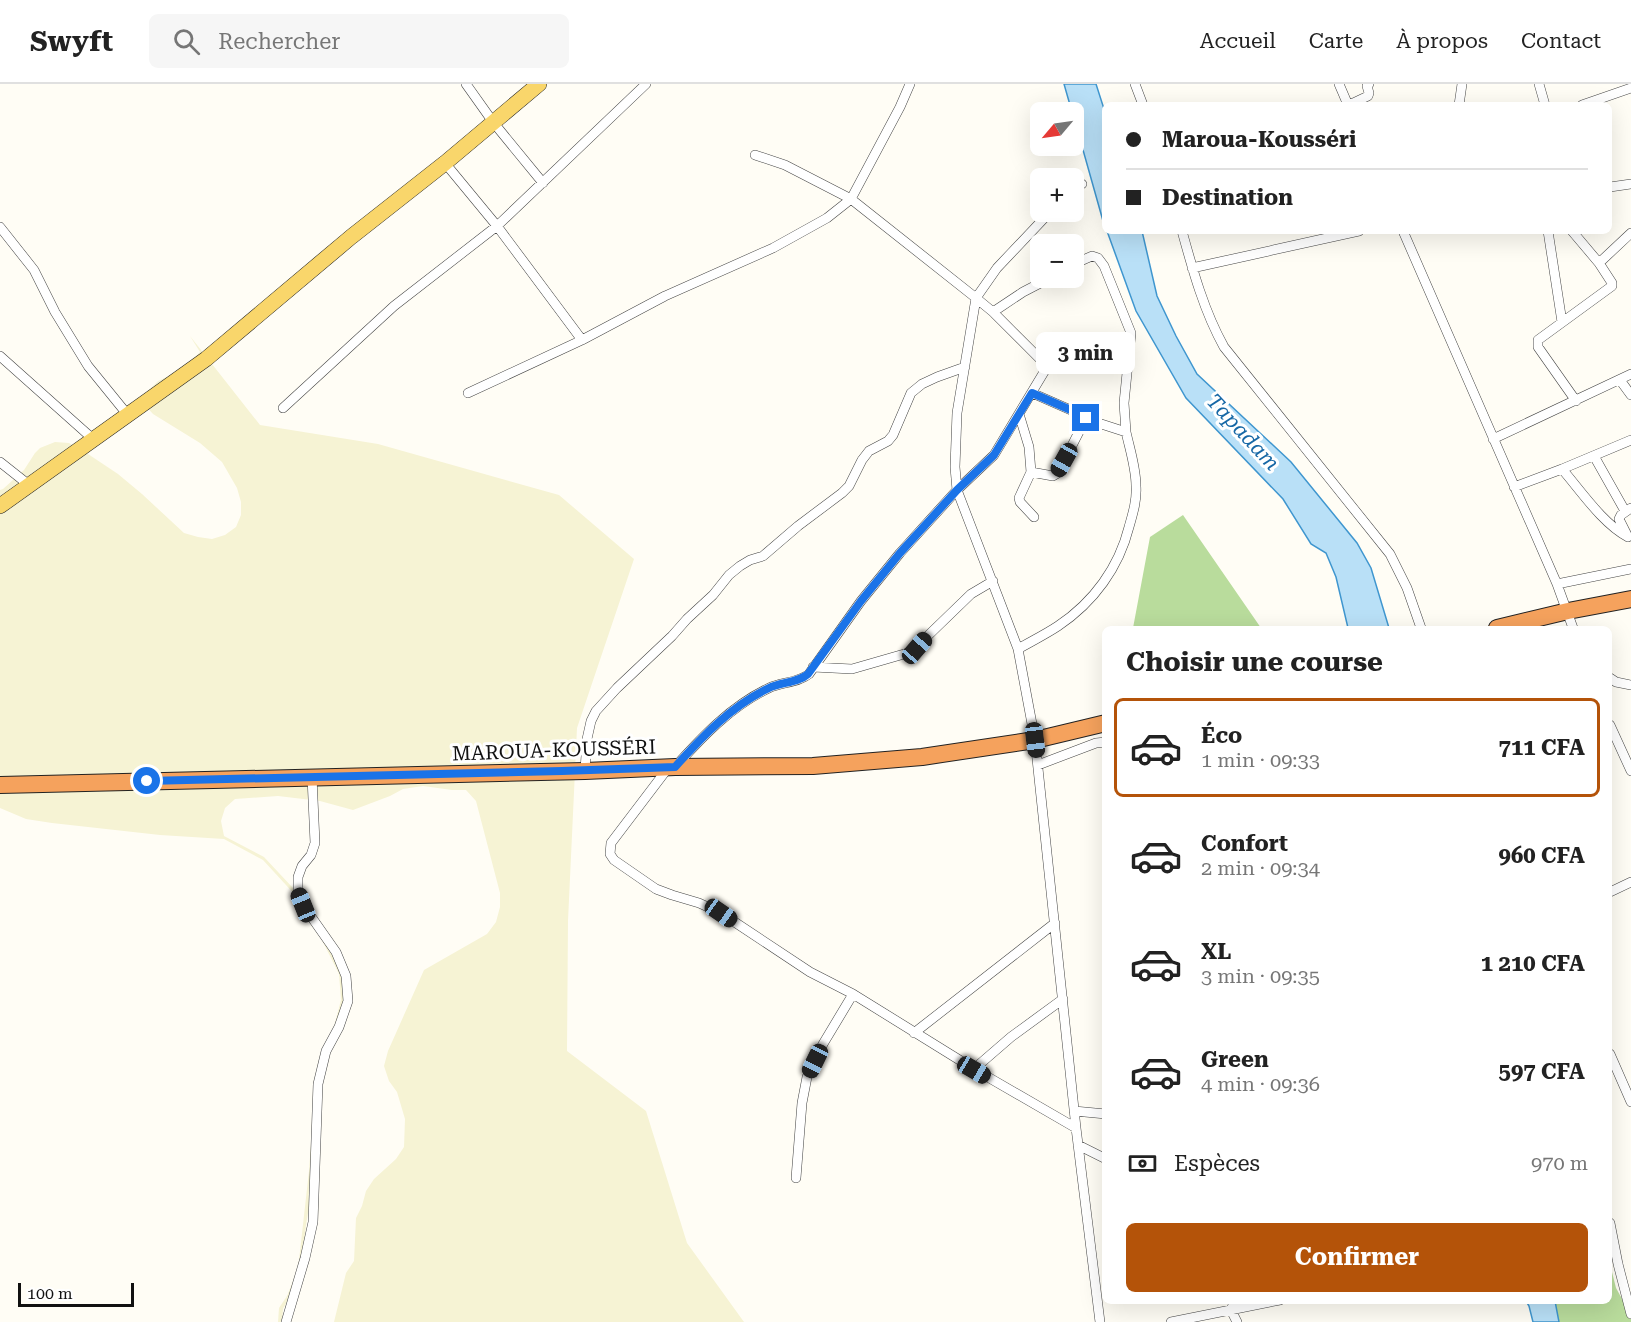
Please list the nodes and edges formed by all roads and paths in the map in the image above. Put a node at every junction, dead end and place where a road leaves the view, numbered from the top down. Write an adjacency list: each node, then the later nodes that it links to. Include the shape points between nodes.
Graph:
1 (466, 84): 17 (street)
2 (539, 84): 17 (main road)
3 (646, 84): 20 (street)
4 (910, 84): 23 (street)
5 (1135, 84): 11 (street)
6 (1339, 84): 12 (street)
7 (1369, 84): 13 (street, via 1368,96)
8 (1462, 84): 14 (street)
9 (1539, 84): 15 (street)
10 (1631, 88): 16 (street)
11 (1142, 102)
12 (1348, 102)
13 (1355, 102)
14 (1459, 102)
15 (1544, 102)
16 (1591, 102)
17 (493, 122): 19 (main road); 20 (street)
18 (755, 155): 23 (street, via 785,165)
19 (445, 162): 25 (street); 50 (main road, via 221,346)
20 (543, 183): 25 (street)
21 (1631, 184): 22 (street)
22 (1612, 187)
23 (851, 199): 37 (street); 40 (street, via 827,218 773,248 665,296)
24 (1040, 222): 37 (street, via 996,268)
25 (497, 226): 40 (street); 49 (street, via 394,306)
26 (0, 227): 50 (street, via 34,270 88,366)
27 (1631, 233): 34 (street)
28 (1183, 234): 35 (street)
29 (1345, 234): 35 (street)
30 (1404, 234): 55 (street)
31 (1548, 234): 39 (street)
32 (1575, 234): 34 (street)
33 (1084, 260): 53 (street, via 1092,256 1104,266 1131,333 1124,403)
34 (1599, 263): 39 (street, via 1612,286)
35 (1192, 268): 73 (street, via 1224,347 1390,554)
36 (1031, 288): 38 (street)
37 (976, 298): 38 (street); 42 (street)
38 (993, 312): 46 (street, via 1044,365)
39 (1562, 322): 48 (street, via 1538,340 1538,347)
40 (582, 340): 45 (street)
41 (0, 356): 54 (street)
42 (965, 367): 63 (street, via 957,413); 86 (street, via 922,384 911,393 893,435 869,451 849,486 772,550 729,575 617,688 591,721)
43 (1631, 374): 44 (street)
44 (1620, 380): 47 (street); 48 (street)
45 (468, 393)
46 (1032, 393): 51 (street); 52 (street)
47 (1631, 395)
48 (1576, 401): 55 (street)
49 (284, 408)
50 (127, 414): 54 (main road)
51 (1019, 414): 60 (street, via 1029,447); 63 (street, via 994,455)
52 (1086, 418): 53 (street); 60 (street, via 1058,473 1053,476)
53 (1126, 432): 76 (street, via 1136,503 1124,548 1105,580 1082,607)
54 (93, 439): 61 (main road)
55 (1493, 439): 62 (street)
56 (1631, 440): 57 (street)
57 (1594, 456): 59 (street); 65 (street)
58 (0, 462): 61 (street)
59 (1562, 469): 62 (street); 67 (street, via 1601,515)
60 (1031, 472): 66 (street, via 1019,498)
61 (29, 485): 64 (main road)
62 (1514, 488): 70 (street)
63 (957, 490): 69 (street); 77 (street, via 900,553)
64 (0, 506)
65 (1628, 510): 67 (street, via 1619,519)
66 (1034, 517)
67 (1630, 539)
68 (1631, 569): 70 (street)
69 (993, 581): 76 (street); 77 (street, via 971,594 911,652 852,669)
70 (1557, 584): 72 (street)
71 (1631, 599): 72 (highway)
72 (1568, 611): 74 (highway); 75 (street)
73 (1420, 626)
74 (1505, 626)
75 (1572, 626)
76 (1018, 648): 82 (street)
77 (813, 667): 85 (street, via 805,677 768,688 736,708)
78 (1612, 679): 79 (street)
79 (1631, 685)
80 (1102, 724): 82 (highway, MAROUA-KOUSSÉRI)
81 (1612, 731): 87 (street)
82 (1035, 740): 84 (street); 85 (highway, MAROUA-KOUSSÉRI, via 922,757 813,766)
83 (1102, 742): 84 (street)
84 (1038, 765): 92 (street)
85 (672, 768): 86 (highway, MAROUA-KOUSSÉRI); 93 (street, via 611,843 614,860 656,889 721,913 810,972)
86 (585, 771): 88 (highway, MAROUA-KOUSSÉRI)
87 (1631, 771)
88 (312, 777): 89 (highway, MAROUA-KOUSSÉRI); 110 (street, via 315,843 298,877 298,891 303,905 336,952 346,976 348,1001 326,1051 318,1084 313,1222)
89 (0, 785)
90 (1631, 882): 91 (street)
91 (1612, 891)
92 (1055, 923): 94 (street); 95 (street)
93 (853, 994): 95 (street); 104 (street, via 807,1077)
94 (1063, 999): 97 (street); 99 (street)
95 (914, 1033): 97 (street)
96 (1612, 1059): 98 (street)
97 (974, 1070): 101 (street)
98 (1631, 1102)
99 (1074, 1111): 100 (street); 101 (street)
100 (1102, 1114)
101 (1076, 1128): 102 (street)
102 (1078, 1145): 103 (street); 111 (street)
103 (1102, 1157)
104 (796, 1178)
105 (1612, 1234): 108 (street)
106 (1233, 1304): 109 (street)
107 (1260, 1304): 109 (street)
108 (1630, 1308)
109 (1231, 1310): 112 (street); 113 (street)
110 (286, 1322)
111 (1100, 1322)
112 (1171, 1322)
113 (1238, 1322)

